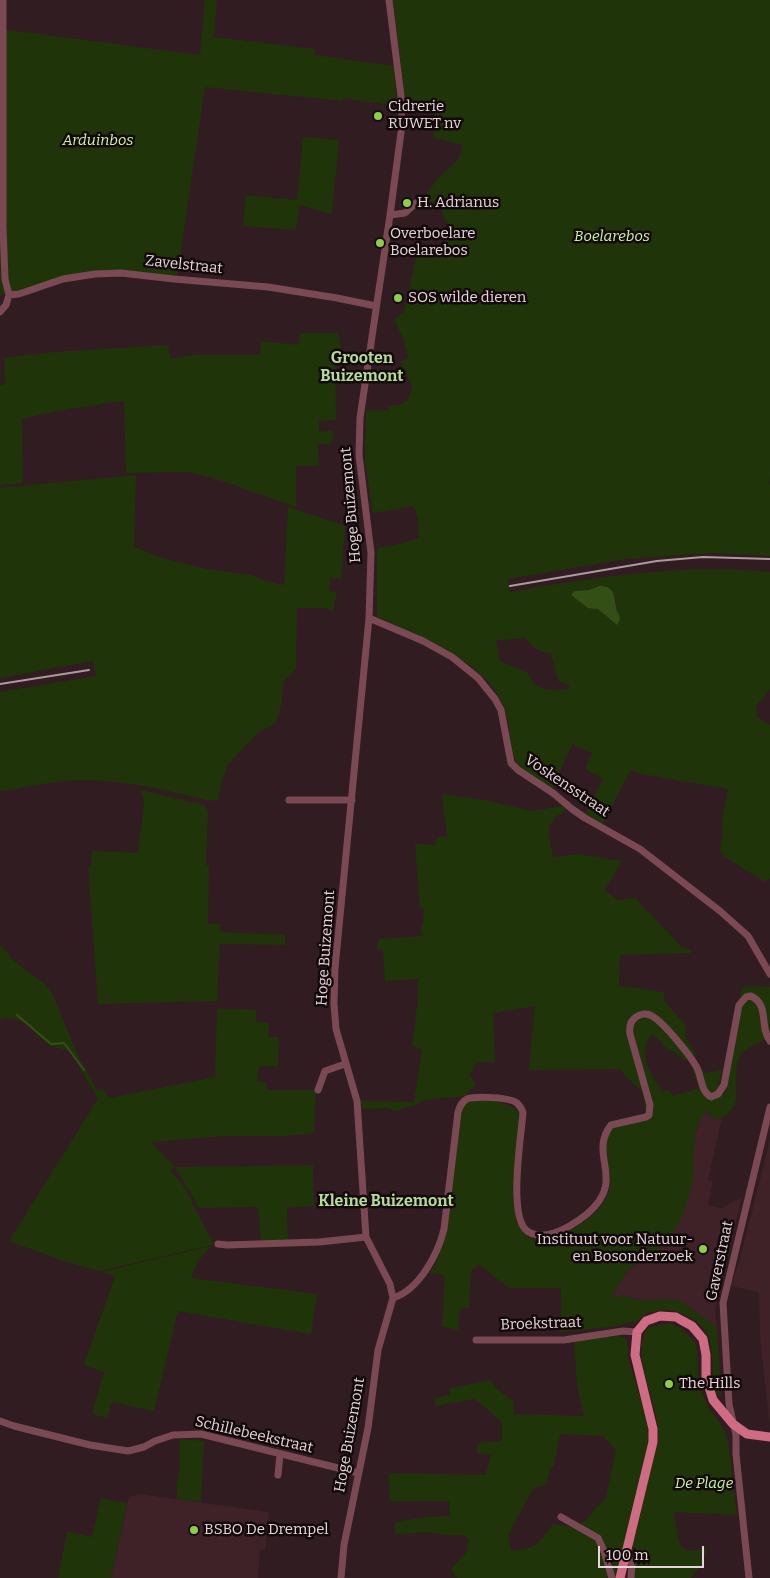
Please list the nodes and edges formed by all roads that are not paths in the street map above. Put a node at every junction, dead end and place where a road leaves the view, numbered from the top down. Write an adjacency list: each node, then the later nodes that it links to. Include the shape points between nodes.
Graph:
1 (4, 0): 5 (street, via 3,227)
2 (389, 0): 4 (street, Hoge Buizemont, via 402,108)
3 (416, 203): 4 (street, via 405,213)
4 (390, 215): 6 (street, Hoge Buizemont)
5 (8, 295): 6 (street, Zavelstraat, via 63,279 121,273 268,287); 7 (street)
6 (376, 306): 8 (street, Hoge Buizemont, via 360,418 359,455 371,553)
7 (0, 312)
8 (369, 618): 10 (street, Hoge Buizemont); 11 (street, Voskensstraat, via 423,641 452,657 478,678 501,710 511,763 585,818 640,849 720,911 748,936)
9 (289, 800): 10 (street)
10 (352, 800): 13 (street, Hoge Buizemont, via 334,1004 336,1029)
11 (770, 974)
12 (770, 1040): 18 (street, via 759,1001 746,997 739,1005 724,1085 718,1094 711,1097 704,1090 691,1058 666,1029 652,1016 636,1017 629,1026 630,1034 650,1114 612,1125 602,1144 605,1193 594,1208 574,1224 554,1233 537,1236 524,1228 520,1220 517,1167 523,1113 518,1104 512,1100 482,1098 461,1103 440,1246 430,1265 402,1295)
13 (346, 1064): 14 (street, via 325,1071); 16 (street, Hoge Buizemont, via 356,1101)
14 (318, 1090)
15 (770, 1108): 22 (street, Gaverstraat, via 723,1303)
16 (366, 1238): 17 (street); 18 (street, Hoge Buizemont, via 390,1284)
17 (218, 1244)
18 (393, 1298): 25 (street, Hoge Buizemont, via 378,1350 368,1428)
19 (637, 1332): 20 (street, Broekstraat, via 623,1331 564,1340); 22 (main road, via 646,1321 660,1316 676,1318 692,1326 702,1338 706,1377 713,1400); 28 (main road, via 635,1356 654,1442)
20 (476, 1340)
21 (0, 1421): 24 (street, Schillebeekstraat, via 90,1445 128,1451 164,1438 201,1434)
22 (732, 1424): 23 (main road, via 747,1434); 33 (street, Gaverstraat, via 736,1435)
23 (770, 1437)
24 (280, 1454): 25 (street, Schillebeekstraat); 26 (street)
25 (358, 1473): 29 (street, Hoge Buizemont, via 344,1546)
26 (278, 1475)
27 (561, 1517): 30 (street, via 598,1538)
28 (626, 1554): 31 (main road); 32 (street, via 632,1564)
29 (342, 1578)
30 (612, 1578)
31 (620, 1578)
32 (631, 1578)
33 (749, 1578)

